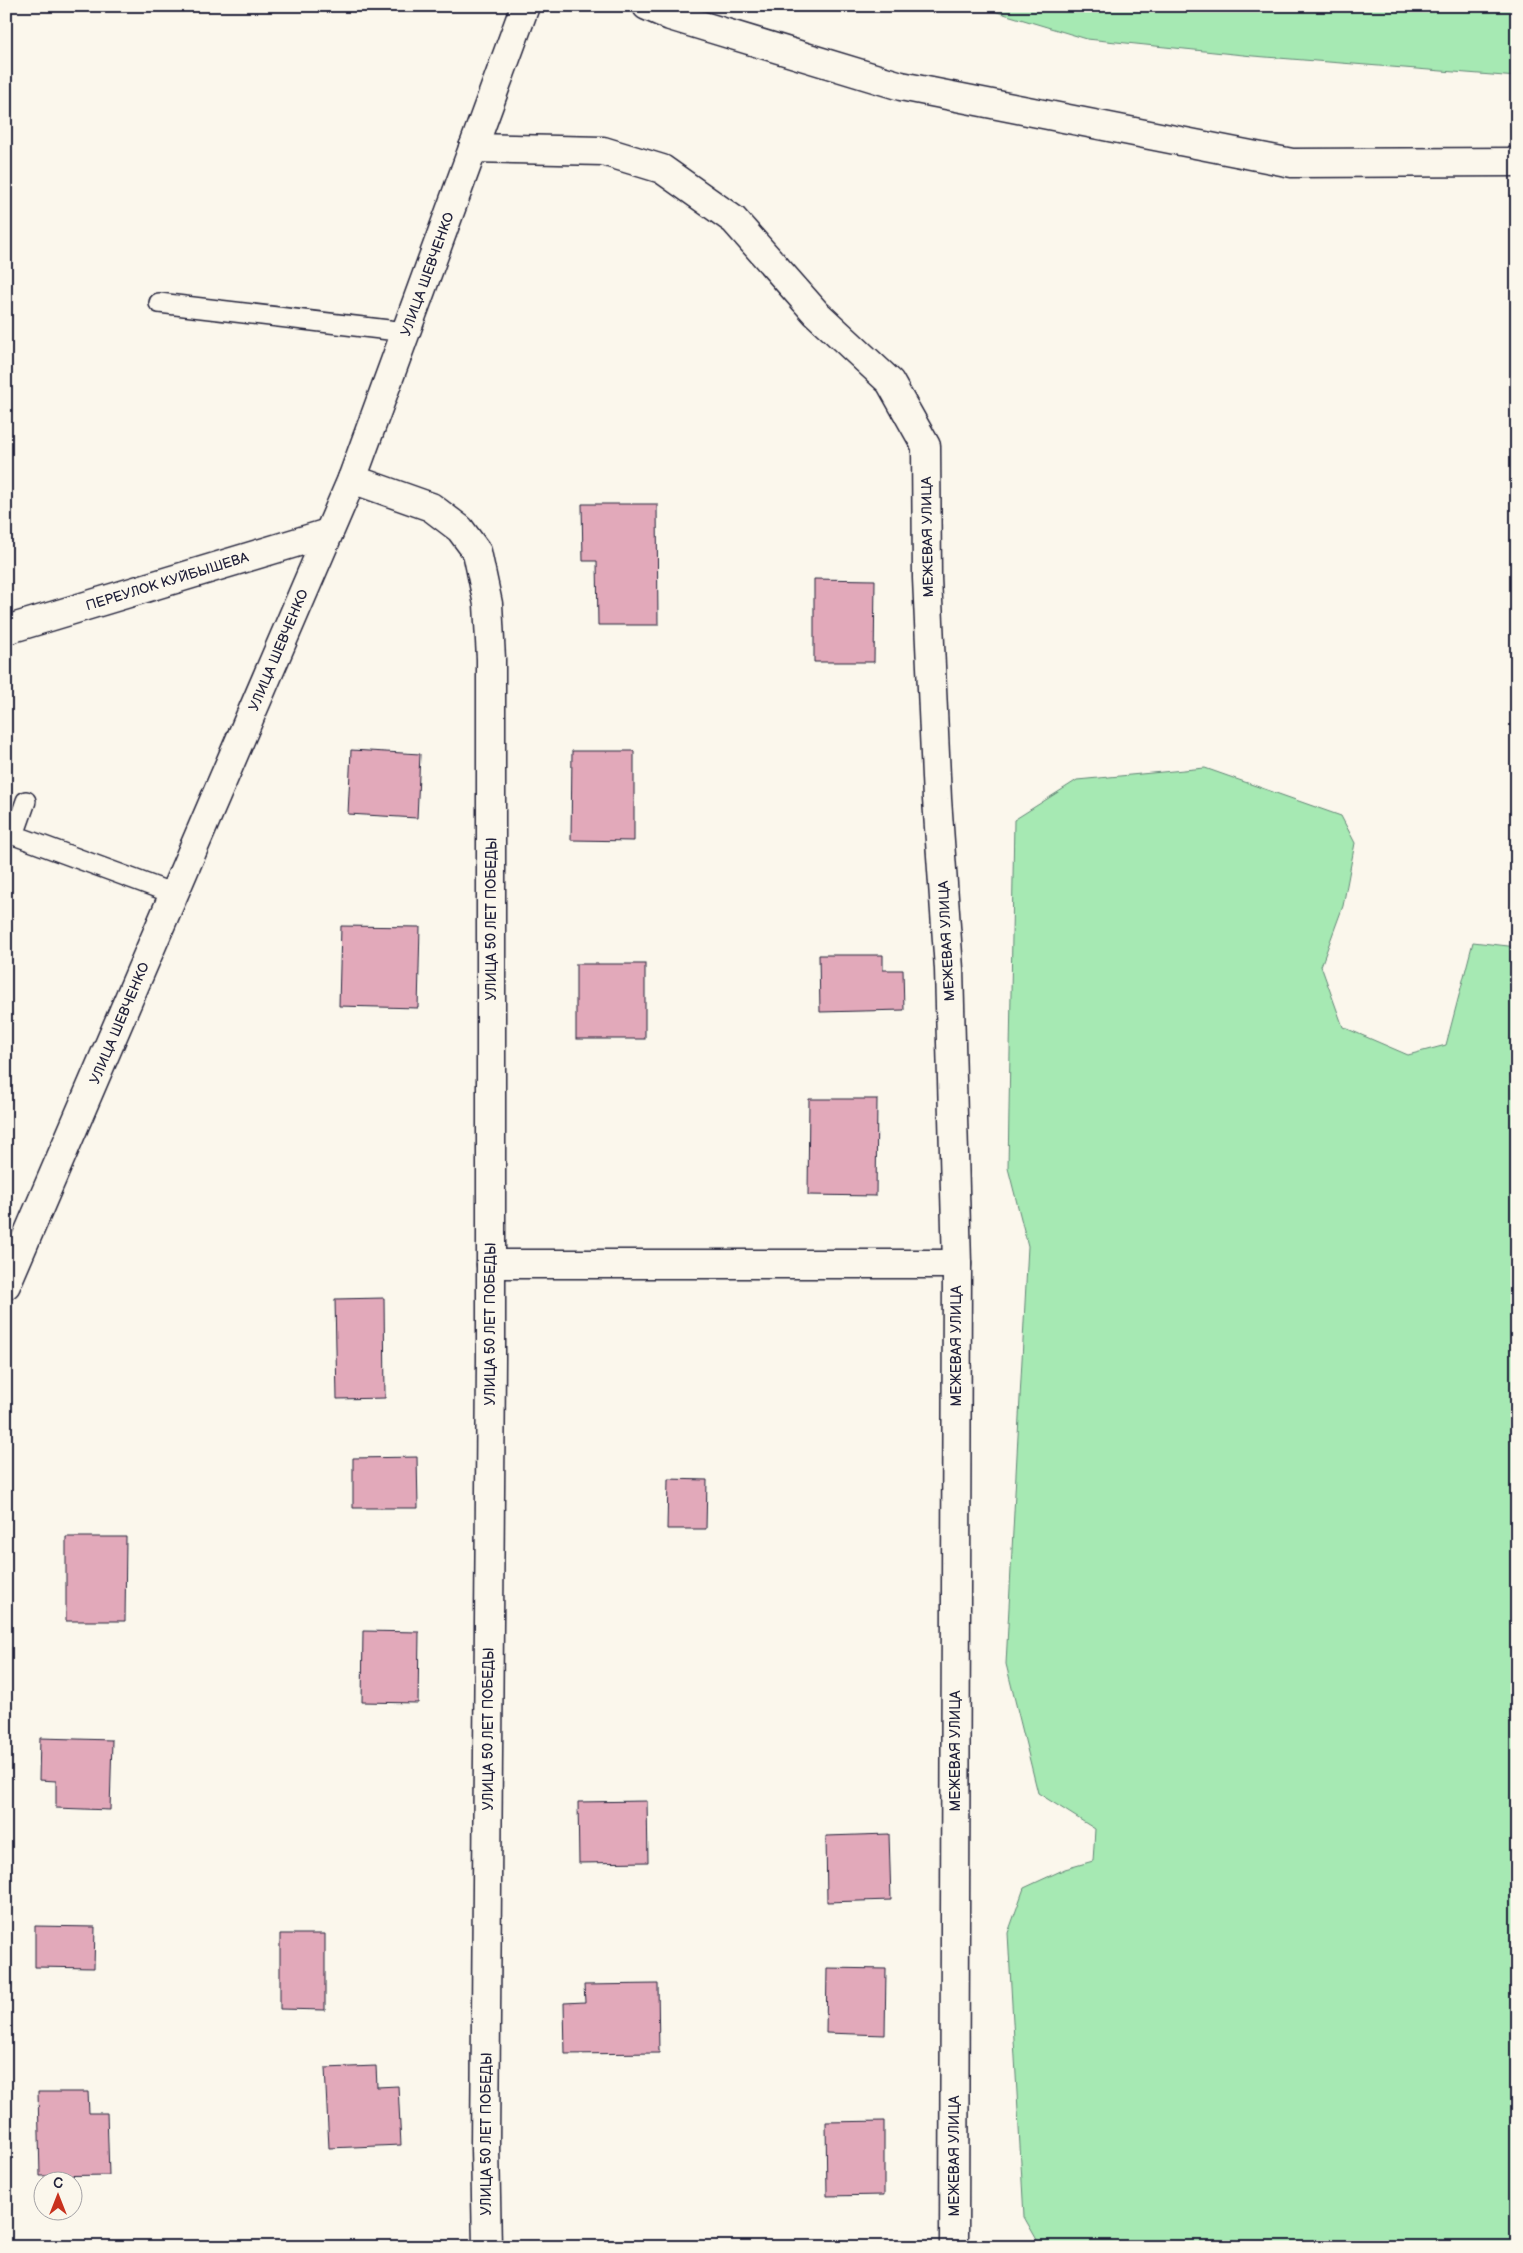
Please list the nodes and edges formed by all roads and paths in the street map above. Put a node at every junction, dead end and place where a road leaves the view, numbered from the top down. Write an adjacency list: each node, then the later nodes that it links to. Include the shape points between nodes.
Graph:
1 (525, 6): 3 (street, УЛИЦА ШЕВЧЕНКО)
2 (647, 6): 4 (street, via 670,16 901,86 1292,163)
3 (473, 148): 6 (street, УЛИЦА ШЕВЧЕНКО); 13 (street, МЕЖЕВАЯ УЛИЦА, via 603,151 662,169 734,220 816,313 890,382 926,446 936,790 949,979)
4 (1517, 162)
5 (159, 303): 6 (lane)
6 (406, 332): 7 (street, УЛИЦА ШЕВЧЕНКО)
7 (352, 479): 8 (street, УЛИЦА ШЕВЧЕНКО); 12 (street, УЛИЦА 50 ЛЕТ ПОБЕДЫ, via 431,507 460,529 477,552 488,604)
8 (328, 533): 9 (street, ПЕРЕУЛОК КУЙБЫШЕВА); 11 (street, УЛИЦА ШЕВЧЕНКО)
9 (6, 630)
10 (26, 801): 11 (lane, via 14,835)
11 (174, 894): 14 (street, УЛИЦА ШЕВЧЕНКО)
12 (490, 1264): 13 (street); 15 (street, УЛИЦА 50 ЛЕТ ПОБЕДЫ, via 484,2147)
13 (957, 1264): 16 (street, МЕЖЕВАЯ УЛИЦА)
14 (6, 1285)
15 (487, 2247)
16 (954, 2247)

